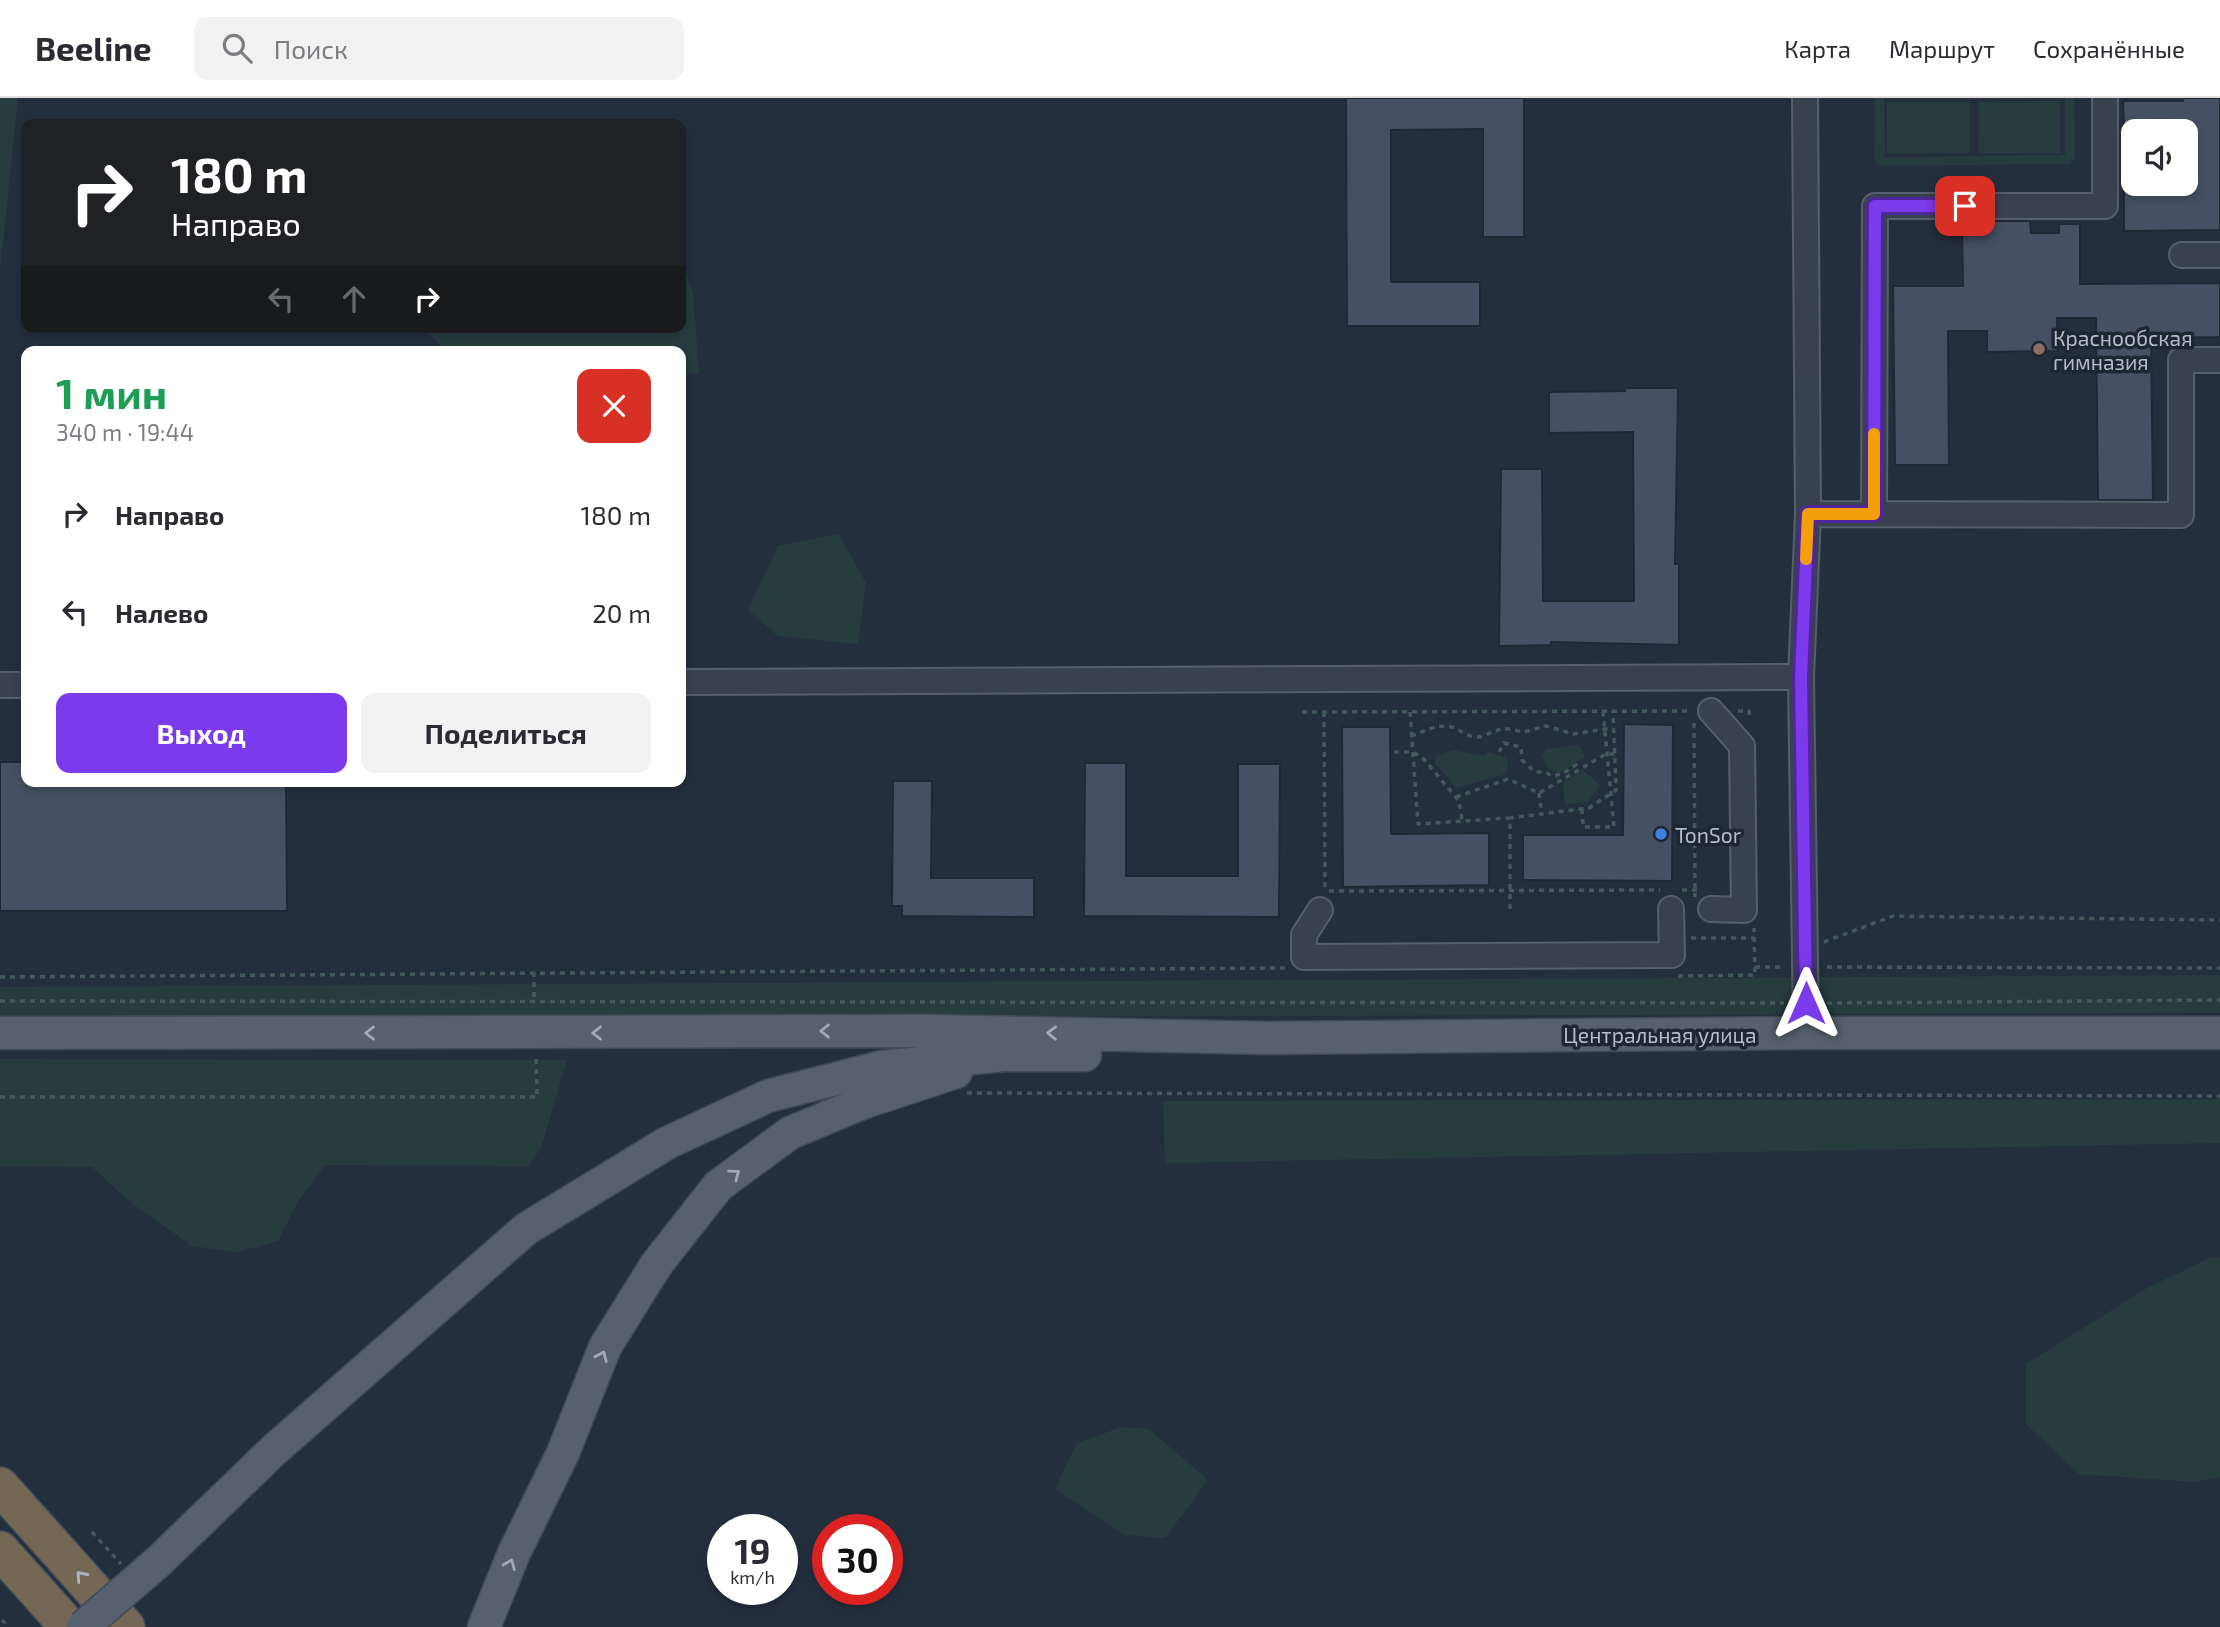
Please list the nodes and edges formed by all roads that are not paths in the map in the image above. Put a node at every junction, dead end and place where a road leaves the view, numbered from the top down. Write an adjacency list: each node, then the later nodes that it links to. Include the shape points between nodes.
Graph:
1 (1805, 98): 6 (street)
2 (2105, 98): 7 (street, via 2105,206 1875,206)
3 (2182, 255): 4 (street)
4 (2220, 255)
5 (2220, 360): 7 (street, via 2181,360 2181,514)
6 (1808, 514): 7 (street); 8 (street)
7 (1874, 514)
8 (1801, 677): 9 (street); 16 (street)
9 (686, 682)
10 (0, 685): 11 (street)
11 (21, 685)
12 (1703, 711): 15 (street, via 1742,746 1744,909)
13 (1674, 896): 14 (street, via 1672,956 1304,957 1304,935)
14 (1321, 898)
15 (1703, 904)
16 (1806, 1018): 18 (main road, Центральная улица); 19 (main road, Центральная улица)
17 (0, 1033): 19 (main road, one-way to 17, via 931,1031)
18 (2220, 1033)
19 (1267, 1038): 20 (main road, via 1124,1055)
20 (1004, 1055): 24 (main road, bridge, via 882,1067 768,1096 667,1143 526,1229 274,1450); 26 (main road, one-way to 20, via 606,1348 656,1265 718,1186 790,1133 862,1103)
21 (0, 1486): 25 (highway, one-way to 21)
22 (0, 1550): 23 (highway)
23 (69, 1627)
24 (83, 1627)
25 (126, 1627)
26 (484, 1627)

